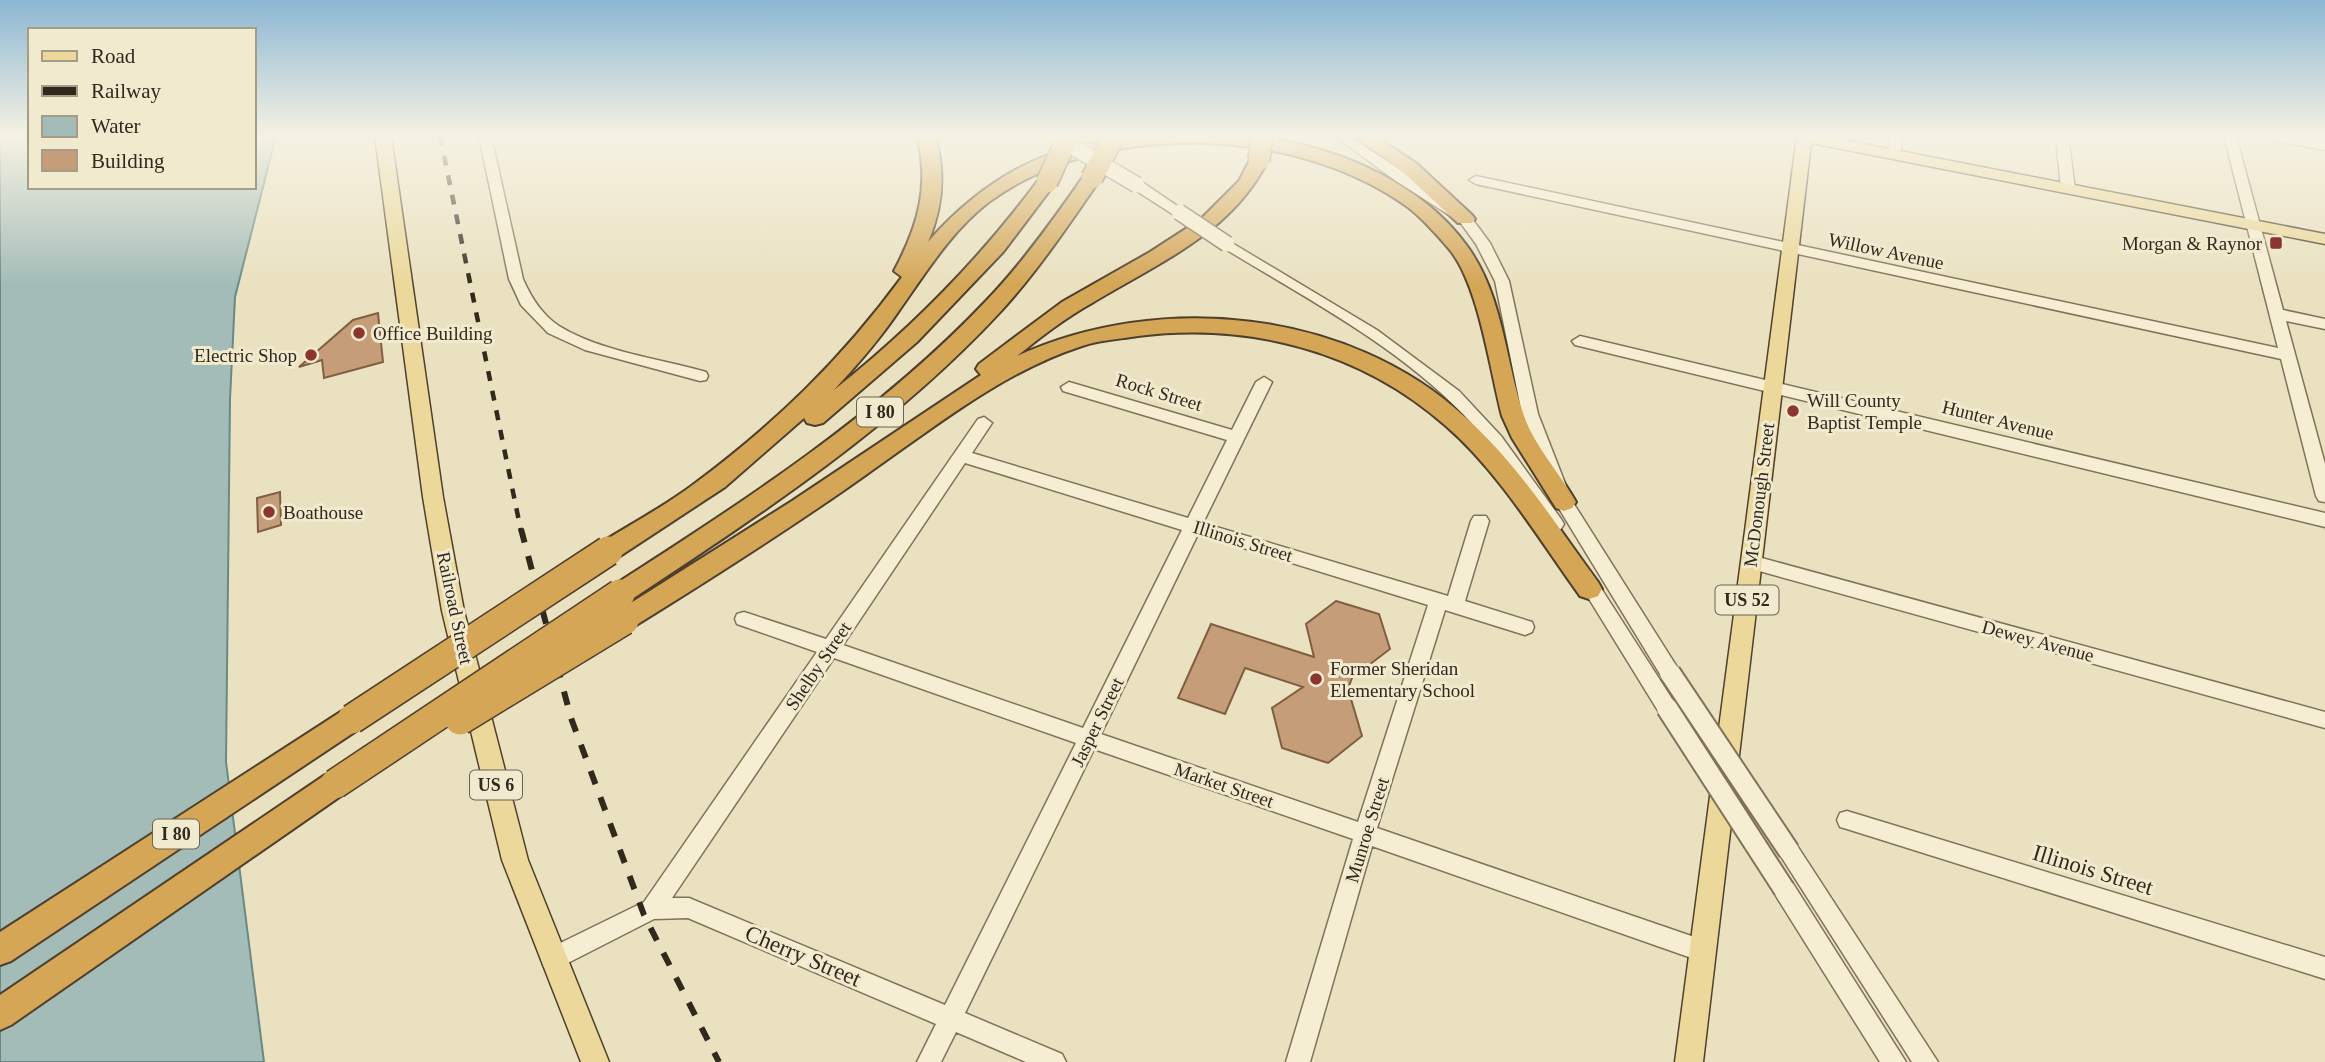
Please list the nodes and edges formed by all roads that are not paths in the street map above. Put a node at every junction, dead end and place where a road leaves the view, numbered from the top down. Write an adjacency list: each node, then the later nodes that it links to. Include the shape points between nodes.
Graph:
1 (390, 186): 55 (main road, Railroad Street / US 6, via 453,611 514,860)
2 (496, 186): 27 (street, via 516,279 526,302 553,329 590,346)
3 (934, 186): 25 (highway, via 931,211 913,254)
4 (1003, 186): 25 (highway, via 956,220)
5 (1044, 186): 35 (highway, I 80, bridge, via 981,266 876,368 811,419)
6 (1087, 186): 44 (highway, I 80, bridge, via 1013,284 974,329 926,373 840,445)
7 (1138, 186): 42 (street, bridge, via 1390,346 1455,397 1487,430 1540,500)
8 (1246, 186): 31 (highway, bridge, via 1211,222 1080,300 1014,346)
9 (1388, 186): 37 (highway, via 1437,221 1478,282 1513,416)
10 (1415, 186): 18 (street)
11 (1429, 186): 18 (highway)
12 (1501, 186): 21 (street, Willow Avenue)
13 (1796, 186): 21 (main road, McDonough Street / US 52)
14 (2050, 186): 17 (main road, US 52)
15 (2068, 186): 17 (street)
16 (2244, 186): 19 (street)
17 (2068, 189): 19 (main road, US 52)
18 (1465, 219): 37 (street, via 1503,281 1530,414)
19 (2255, 225): 20 (main road, US 52); 22 (street)
20 (2325, 239)
21 (1790, 250): 26 (street, Willow Avenue); 30 (main road, McDonough Street / US 52)
22 (2278, 314): 23 (street); 26 (street)
23 (2325, 324)
24 (1580, 341): 30 (street, Hunter Avenue)
25 (862, 345): 35 (highway, via 824,389)
26 (2288, 355): 36 (street)
27 (700, 376)
28 (1264, 382): 33 (street, Jasper Street)
29 (1069, 387): 33 (street, Rock Street)
30 (1772, 387): 38 (street, Hunter Avenue); 41 (main road, McDonough Street / US 52)
31 (964, 395): 42 (highway, via 996,374 1078,339 1156,325 1220,325 1339,350 1385,371 1457,421 1499,468); 44 (highway, via 768,530)
32 (984, 423): 34 (street, Shelby Street)
33 (1237, 437): 40 (street, Jasper Street)
34 (961, 456): 40 (street, Illinois Street); 47 (street, Shelby Street)
35 (705, 488): 53 (highway, I 80, bridge)
36 (2325, 496)
37 (1564, 502): 65 (street, bridge, via 1670,673)
38 (2325, 520)
39 (1480, 521): 43 (street, Munroe Street)
40 (1192, 526): 43 (street, Illinois Street); 49 (street, Jasper Street)
41 (1751, 562): 48 (street, Dewey Avenue); 54 (main road, McDonough Street / US 52)
42 (1590, 589): 64 (street, bridge)
43 (1447, 602): 46 (street, Illinois Street); 51 (street, Munroe Street)
44 (622, 607): 57 (highway, I 80, bridge, via 415,748 335,784)
45 (744, 619): 47 (street, Market Street)
46 (1525, 627)
47 (829, 649): 49 (street, Market Street); 52 (street, Shelby Street)
48 (2325, 720)
49 (1089, 739): 51 (street, Market Street); 58 (street, Jasper Street)
50 (1847, 820): 56 (street, Illinois Street)
51 (1365, 834): 54 (street, Market Street); 62 (street, Munroe Street)
52 (652, 909): 55 (street, Cherry Street); 58 (street, Cherry Street, via 689,908)
53 (0, 950)
54 (1703, 951): 63 (main road, McDonough Street / US 52)
55 (552, 959): 59 (main road, Railroad Street / US 6)
56 (2325, 968)
57 (0, 1014)
58 (951, 1018): 60 (street, Jasper Street); 61 (street, Cherry Street)
59 (596, 1062)
60 (929, 1062)
61 (1054, 1062)
62 (1298, 1062)
63 (1689, 1062)
64 (1894, 1062)
65 (1926, 1062)

